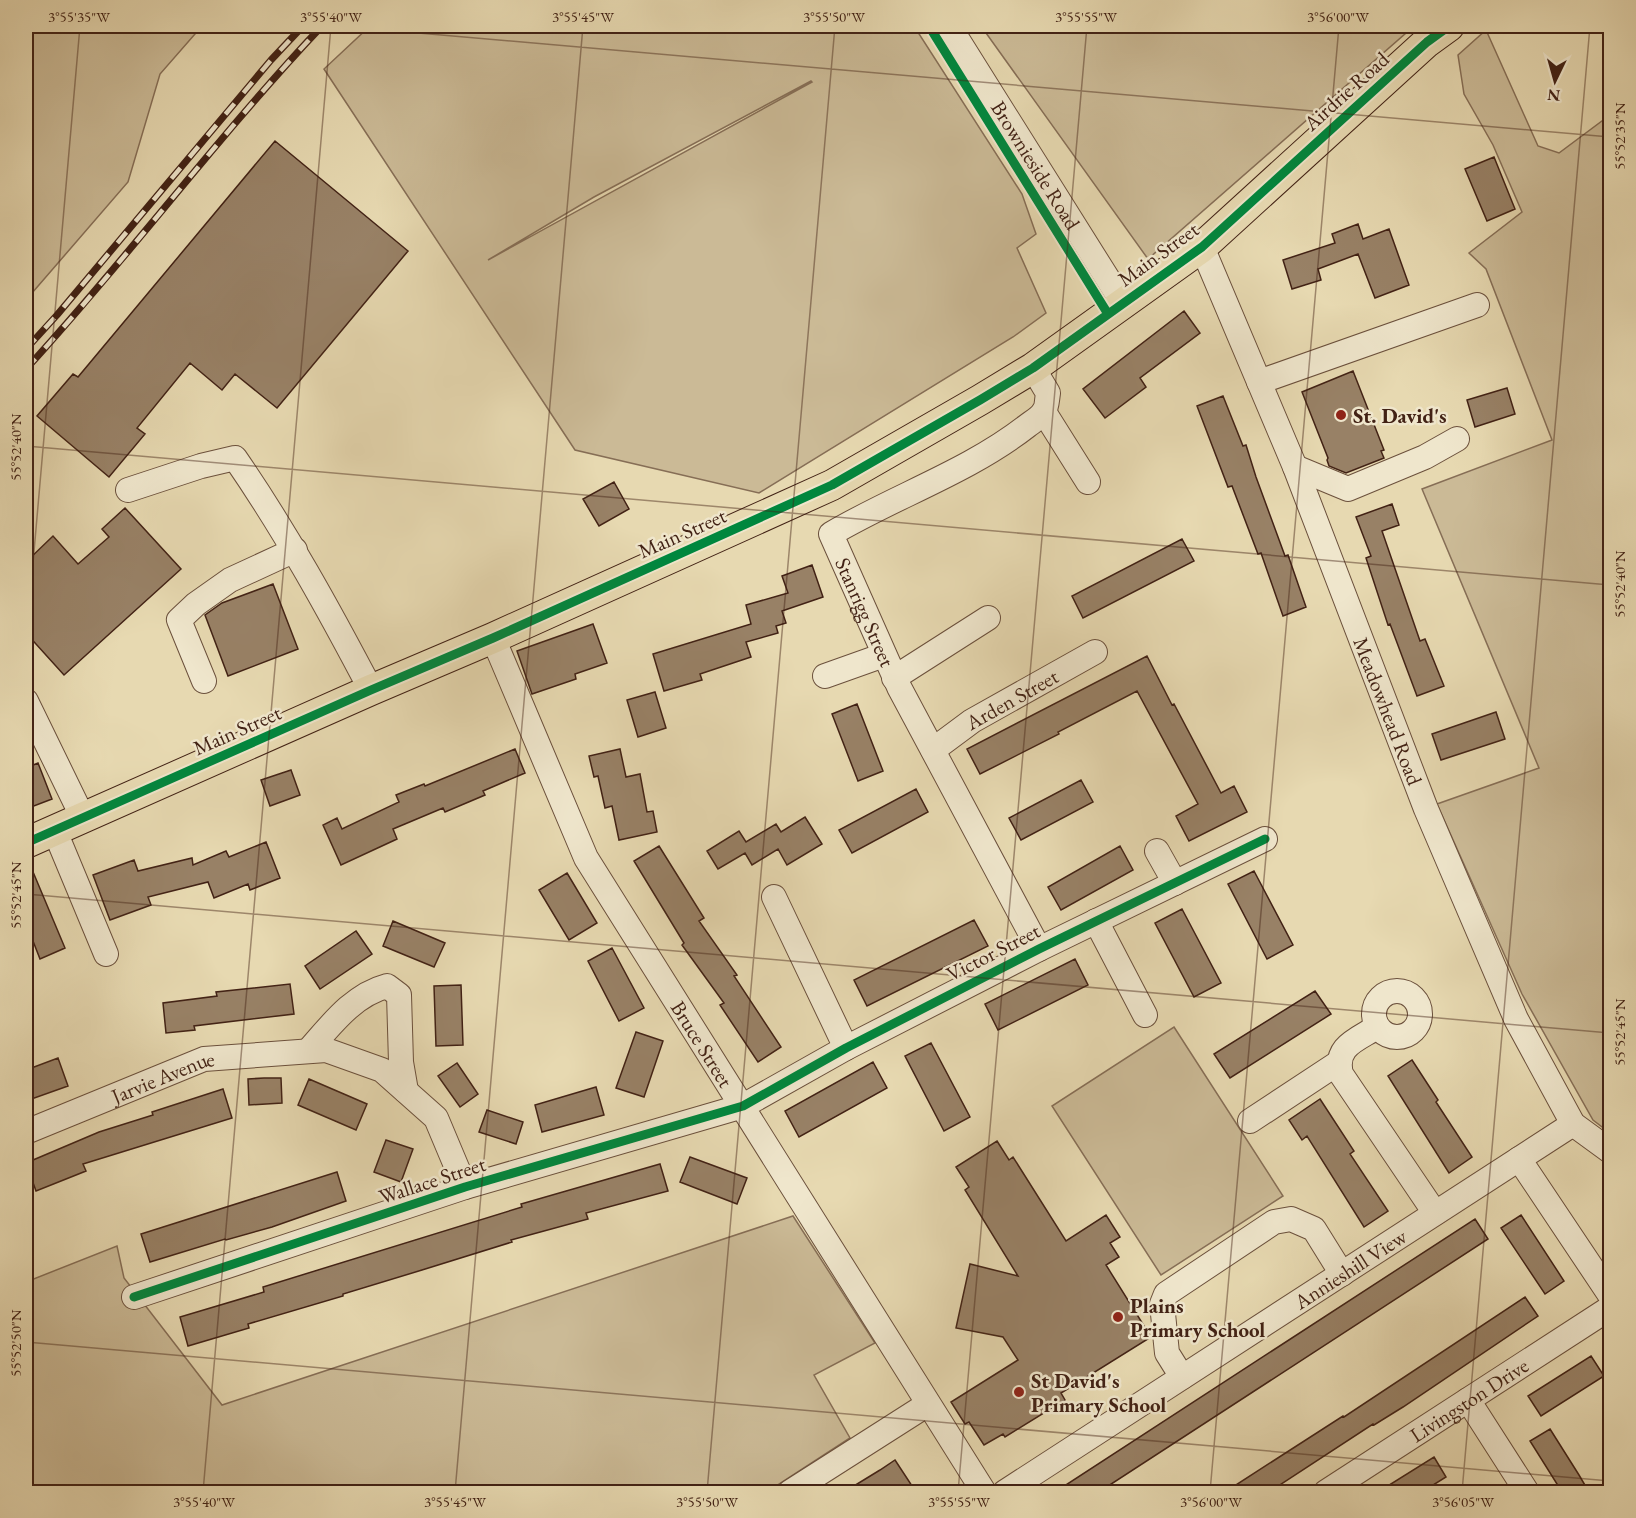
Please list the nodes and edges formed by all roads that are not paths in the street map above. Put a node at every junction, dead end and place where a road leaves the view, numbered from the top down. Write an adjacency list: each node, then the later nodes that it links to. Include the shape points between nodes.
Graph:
1 (949, 26): 5 (street, Brownieside Road)
2 (1449, 26): 3 (main road, Airdrie Road, via 1426,42)
3 (1297, 160): 4 (main road, Main Street)
4 (1202, 247): 5 (main road, Main Street); 8 (street, Meadowhead Road)
5 (1123, 303): 7 (main road, Main Street)
6 (1477, 304): 8 (street)
7 (1033, 368): 9 (street, via 1048,393); 16 (main road, Main Street, via 832,485)
8 (1259, 382): 11 (street, Meadowhead Road)
9 (1044, 412): 12 (street); 18 (street, Stanrigg Street, via 1010,440 831,534)
10 (1457, 439): 11 (street, via 1425,457 1348,489)
11 (1294, 467): 43 (street, Meadowhead Road, via 1426,809 1516,1018)
12 (1088, 482)
13 (128, 490): 14 (street, via 235,458)
14 (294, 550): 21 (street, via 230,580 179,620); 22 (street)
15 (988, 618): 20 (street)
16 (493, 638): 22 (main road, Main Street); 41 (street, Bruce Street, via 586,858)
17 (1095, 652): 24 (street, Arden Street, via 972,721)
18 (884, 655): 19 (street); 20 (street, Stanrigg Street)
19 (825, 676)
20 (894, 678): 24 (street, Stanrigg Street)
21 (204, 681)
22 (371, 690): 25 (main road, Main Street)
23 (26, 701): 25 (street)
24 (933, 750): 33 (street, Stanrigg Street)
25 (82, 818): 26 (main road, Main Street)
26 (54, 829): 28 (main road, Main Street); 34 (street)
27 (1265, 838): 30 (street, Victor Street)
28 (26, 843)
29 (1157, 851): 30 (street)
30 (1175, 883): 32 (street, Victor Street)
31 (774, 897): 37 (street)
32 (1096, 921): 33 (street, Victor Street); 35 (street)
33 (1039, 949): 37 (street, Victor Street)
34 (106, 954)
35 (1145, 1015)
36 (1377, 1027): 39 (street, via 1344,1048)
37 (846, 1048): 41 (street, Victor Street)
38 (308, 1051): 40 (street, Jarvie Avenue, via 326,1050 382,1070); 40 (street, via 341,1014 371,990 387,986 399,995); 44 (street, Jarvie Avenue, via 204,1059)
39 (1338, 1063): 42 (street); 48 (street, via 1341,1074)
40 (406, 1091): 47 (street, Jarvie Avenue, via 436,1118)
41 (743, 1106): 47 (street, Wallace Street); 55 (street, Bruce Street)
42 (1250, 1121)
43 (1573, 1124): 45 (street, Meadowhead Road); 46 (street, Annieshill View)
44 (26, 1132)
45 (1611, 1151)
46 (1519, 1159): 48 (street, Annieshill View); 50 (street)
47 (465, 1187): 51 (street, Wallace Street)
48 (1435, 1213): 49 (street, Annieshill View)
49 (1342, 1274): 53 (street, Annieshill View); 53 (street, via 1314,1229 1291,1219 1274,1222 1166,1294 1162,1304 1167,1353)
50 (1611, 1295)
51 (134, 1297)
52 (1611, 1308): 54 (street, Livingston Drive)
53 (1182, 1377): 58 (street, Annieshill View)
54 (1468, 1400): 59 (street, Livingston Drive); 60 (street)
55 (928, 1404): 56 (street); 57 (street, Bruce Street)
56 (790, 1492)
57 (984, 1492)
58 (1005, 1492)
59 (1326, 1492)
60 (1527, 1492)

